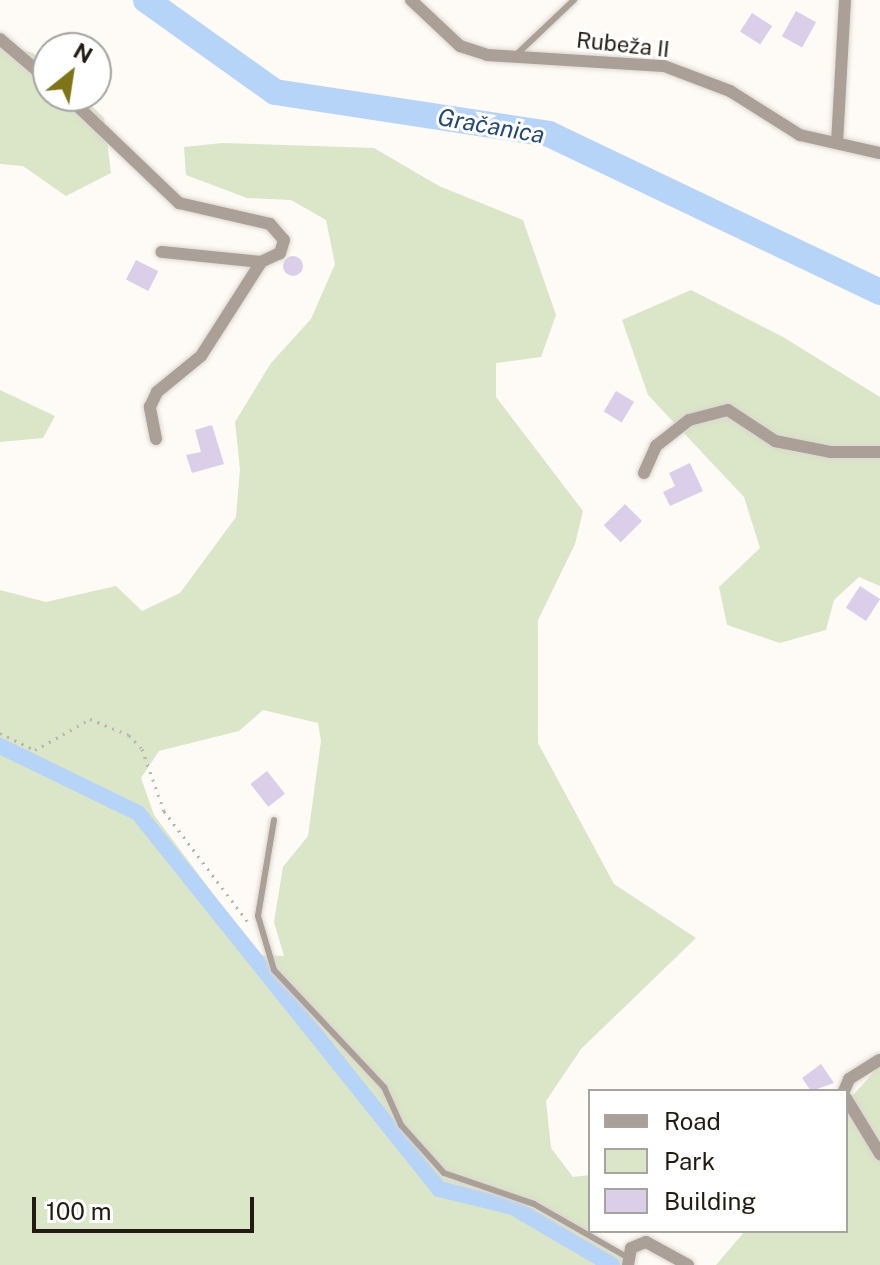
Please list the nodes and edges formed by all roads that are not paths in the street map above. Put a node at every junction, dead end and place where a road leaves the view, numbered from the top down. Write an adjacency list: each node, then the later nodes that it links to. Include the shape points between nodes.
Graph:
1 (411, 0): 5 (street, Rubeža II, via 460,46)
2 (574, 0): 5 (lane)
3 (845, 0): 8 (street)
4 (0, 39): 6 (street)
5 (514, 56): 8 (street, Rubeža II, via 664,66 730,91 800,135)
6 (32, 66)
7 (84, 112): 11 (street, via 179,203 278,229 284,246 273,259)
8 (837, 143): 9 (street, Rubeža II)
9 (880, 153)
10 (162, 252): 11 (street)
11 (261, 262): 12 (street, via 201,356 157,392 150,407)
12 (156, 439)
13 (880, 452): 14 (street, via 830,452 775,441 728,410 689,420 656,446)
14 (644, 473)
15 (274, 820): 20 (lane, via 259,903 262,941 274,970 384,1087 401,1125 444,1173 534,1204)
16 (880, 1060): 17 (street, via 849,1079)
17 (845, 1089)
18 (848, 1101): 19 (street)
19 (880, 1154)
20 (627, 1261): 21 (street, via 635,1245 646,1242)
21 (688, 1265)

